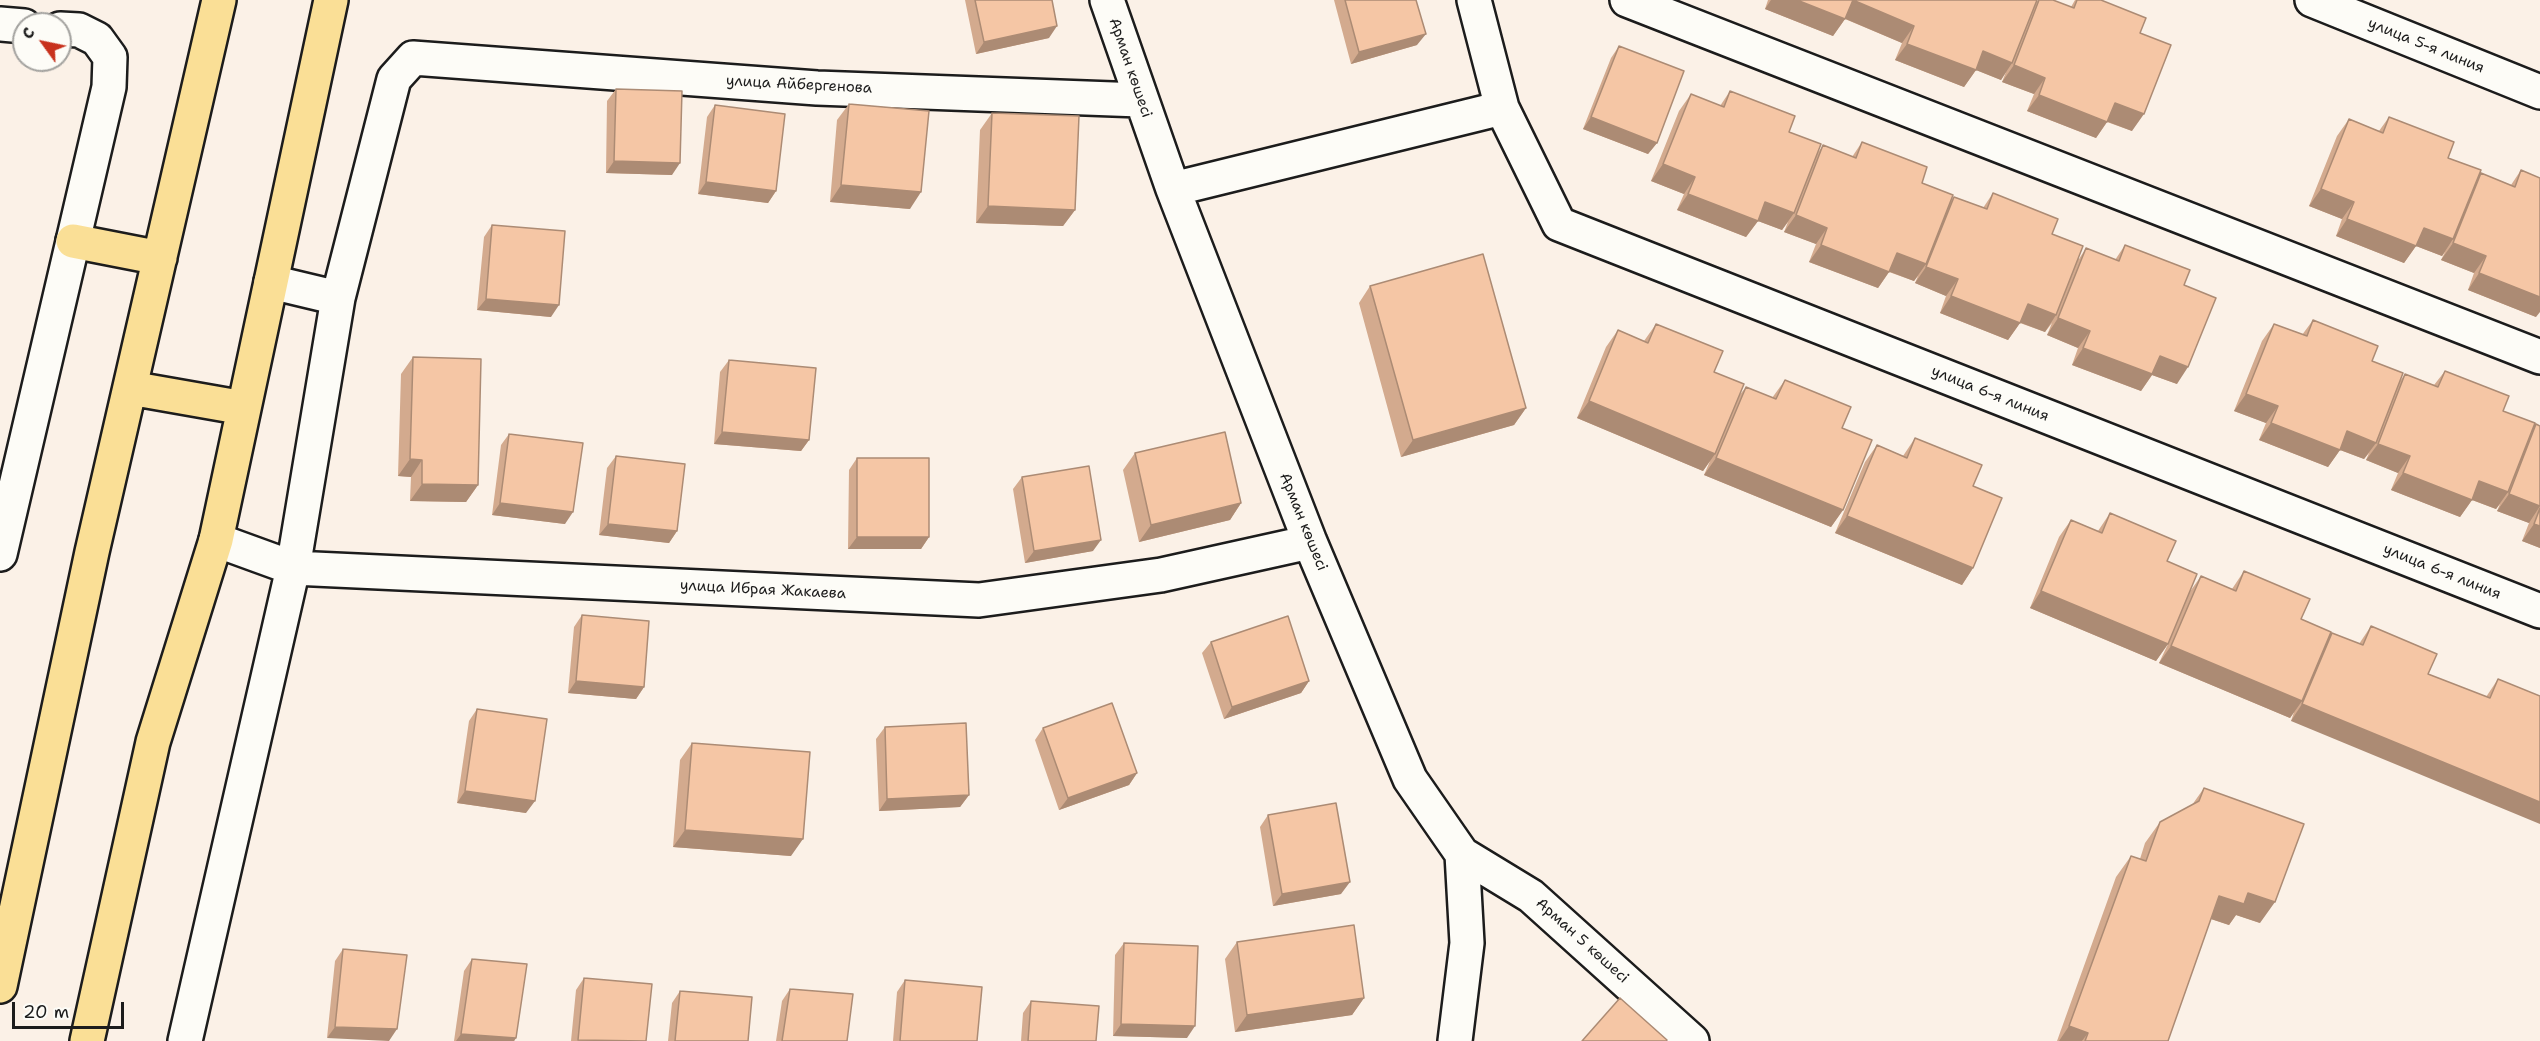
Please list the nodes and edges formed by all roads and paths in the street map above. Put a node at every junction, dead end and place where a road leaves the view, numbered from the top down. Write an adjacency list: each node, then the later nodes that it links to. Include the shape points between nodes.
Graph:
1 (219, 0): 13 (main road)
2 (331, 0): 14 (main road)
3 (1107, 0): 9 (street, Арман көшесі)
4 (1474, 0): 10 (street, улица 6-я линия)
5 (1627, 0): 16 (street)
6 (2312, 0): 8 (street, улица 5-я линия)
7 (72, 31): 12 (street, via 97,39 110,57 109,87)
8 (2540, 92)
9 (1140, 100): 11 (street, Арман көшесі); 15 (street, улица Айбергенова, via 818,88 413,57 394,79)
10 (1502, 108): 11 (street); 23 (street, улица 6-я линия, via 1559,224)
11 (1173, 189): 20 (street, Арман көшесі)
12 (73, 241): 13 (main road); 21 (street)
13 (160, 258): 17 (main road)
14 (271, 282): 15 (street); 18 (main road)
15 (338, 298): 22 (street)
16 (2540, 357)
17 (130, 388): 18 (main road); 25 (main road)
18 (244, 408): 19 (main road)
19 (216, 540): 22 (street, улица Ибрая Жакаева); 26 (main road, via 153,742)
20 (1310, 542): 22 (street, улица Ибрая Жакаева, via 1161,575 979,600); 24 (street, Арман көшесі, via 1410,778)
21 (1, 548)
22 (292, 568): 27 (street)
23 (2540, 611)
24 (1462, 854): 28 (street, via 1467,943); 29 (street, Арман 5 көшесі, via 1531,896)
25 (0, 986)
26 (87, 1041)
27 (185, 1041)
28 (1455, 1041)
29 (1692, 1041)

